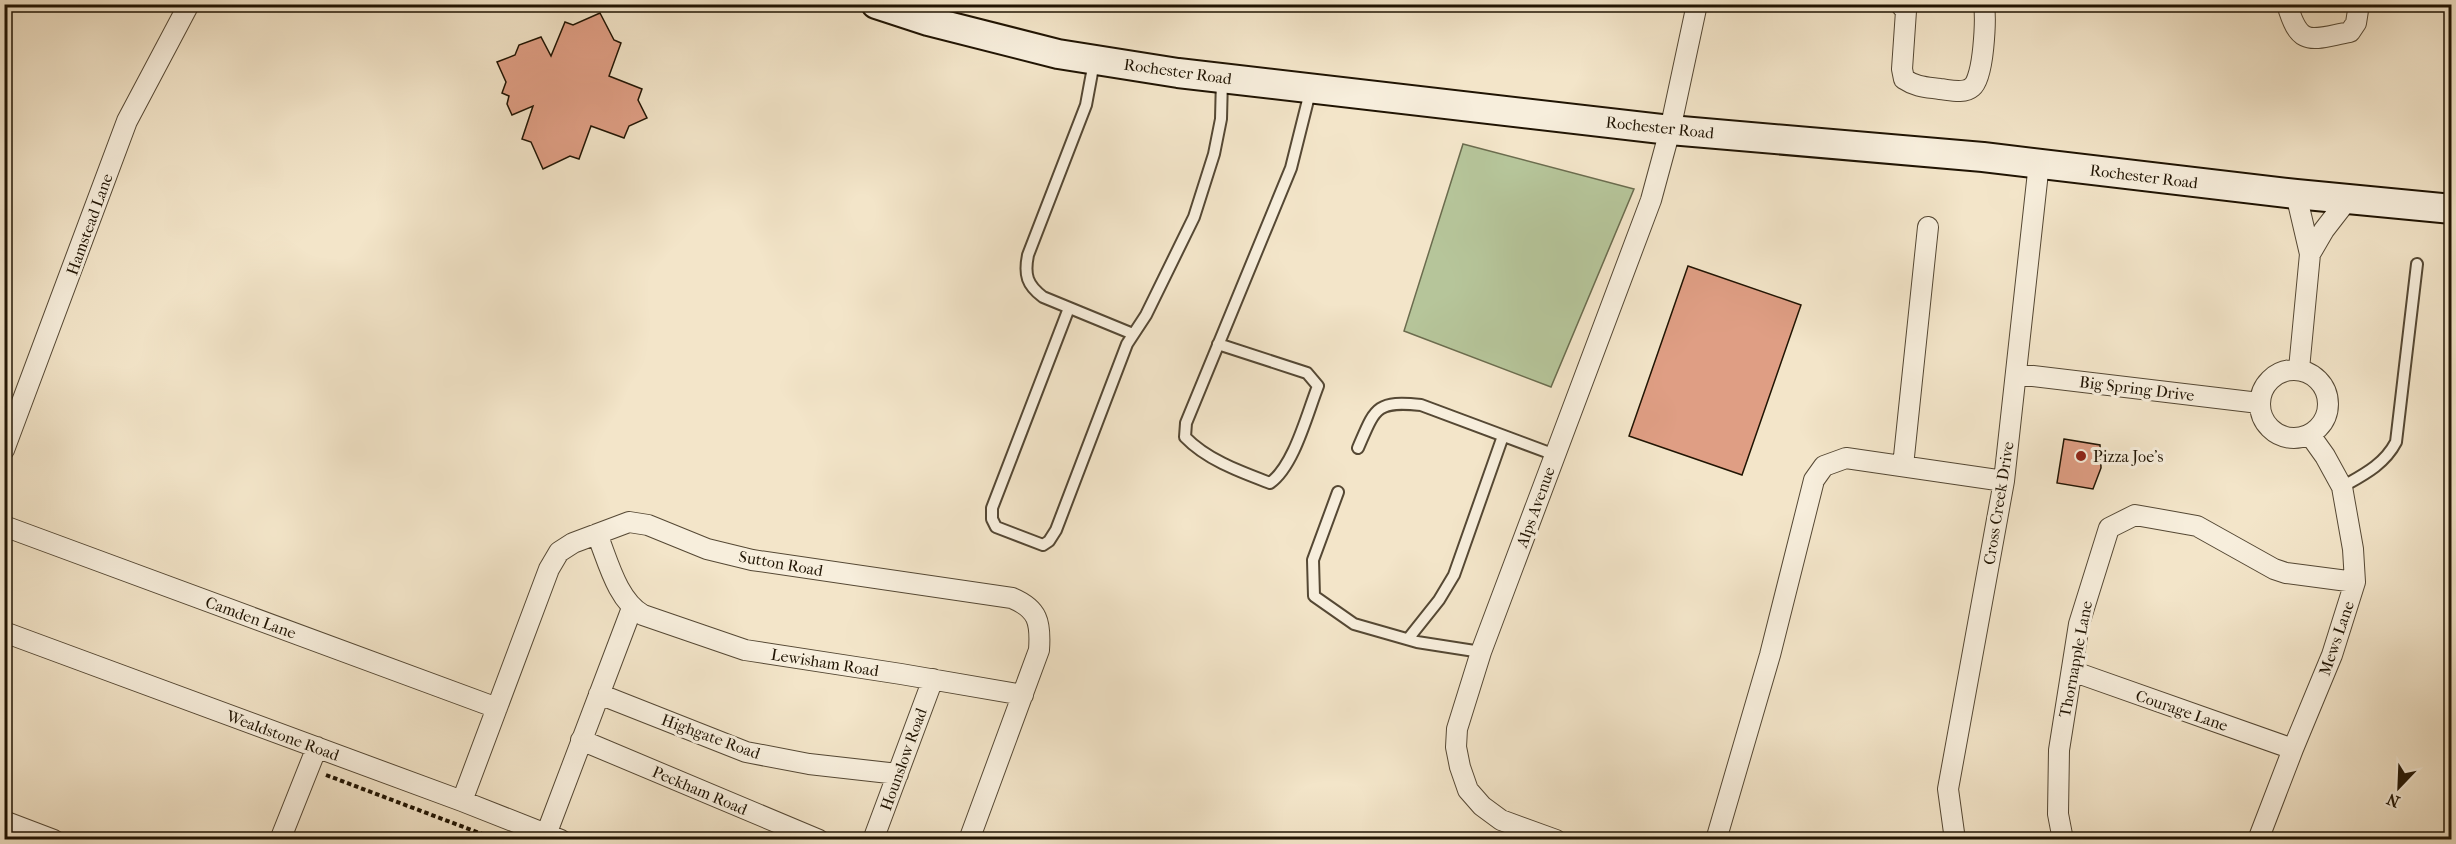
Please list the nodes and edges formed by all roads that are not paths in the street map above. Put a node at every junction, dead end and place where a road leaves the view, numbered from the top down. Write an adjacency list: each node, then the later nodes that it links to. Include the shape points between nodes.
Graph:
1 (189, 4): 27 (street, Hamstead Lane, via 127,121)
2 (876, 4): 8 (street, Rochester Road, via 928,21)
3 (1900, 4): 4 (street, via 1906,11 1902,69 1905,79 1915,86 1963,91 1973,87 1978,78 1986,20)
4 (1984, 4)
5 (2287, 4): 6 (street, via 2293,25 2301,36 2312,39 2350,33)
6 (2359, 4)
7 (1693, 6): 11 (street, Alps Avenue)
8 (1094, 60): 9 (street, Rochester Road); 19 (lane, via 1086,105 1025,269 1032,288)
9 (1222, 78): 10 (street, Rochester Road); 20 (lane, via 1221,118 1214,154 1194,216)
10 (1311, 88): 11 (street, Rochester Road); 21 (lane, via 1291,168)
11 (1670, 130): 12 (street, Rochester Road); 29 (street, Alps Avenue, via 1651,200)
12 (2039, 163): 13 (street, Rochester Road); 23 (street, Cross Creek Drive)
13 (2296, 194): 14 (street, Rochester Road); 17 (street)
14 (2348, 199): 15 (street, Rochester Road); 17 (street)
15 (2451, 209)
16 (1928, 227): 30 (street)
17 (2310, 254): 22 (street)
18 (2417, 264): 32 (lane, via 2396,442 2374,468)
19 (1069, 308): 20 (lane); 20 (lane, via 992,508 996,527 1043,545 1049,541)
20 (1133, 334)
21 (1218, 344): 21 (lane, via 1186,423 1185,437 1193,446 1235,470 1270,483 1287,464 1318,386 1307,373)
22 (2299, 369): 24 (street, via 2280,372 2265,384); 25 (street, via 2318,379 2328,398 2325,419)
23 (2016, 374): 24 (street, Big Spring Drive); 31 (street, Cross Creek Drive)
24 (2259, 403): 25 (street, via 2263,420 2275,433 2293,439)
25 (2310, 435): 32 (street, Mews Lane)
26 (1503, 436): 28 (lane, via 1421,405 1401,403 1384,405 1372,416); 29 (lane); 39 (lane, via 1454,575)
27 (6, 444)
28 (1358, 448)
29 (1555, 455): 40 (street, Alps Avenue)
30 (1903, 466): 31 (street); 59 (street, via 1846,458 1824,466 1814,480 1770,655)
31 (2004, 480): 60 (street, Cross Creek Drive, via 1948,789)
32 (2342, 487): 36 (street, Mews Lane)
33 (1338, 492): 39 (lane, via 1313,560 1314,596 1354,624)
34 (4, 526): 45 (street, Camden Lane)
35 (597, 534): 37 (street); 44 (street, Sutton Road, via 629,522 752,560 1012,598 1026,604 1037,616 1040,634 1039,650); 45 (street, Sutton Road, via 559,552 549,569)
36 (2355, 582): 41 (street, Thornapple Lane, via 2286,573 2197,526 2135,515 2109,528 2079,624); 48 (street, Mews Lane, via 2332,655)
37 (632, 608): 42 (street, Lewisham Road, via 731,647); 43 (street)
38 (4, 632): 47 (street, Wealdstone Road)
39 (1408, 639): 40 (lane)
40 (1481, 652): 58 (street, Alps Avenue, via 1457,729 1456,747 1468,790 1482,806 1502,819)
41 (2072, 671): 48 (street, Courage Lane); 61 (street, Thornapple Lane, via 2059,750 2058,814)
42 (933, 679): 44 (street, Lewisham Road); 49 (street, Hounslow Road)
43 (599, 694): 46 (street); 49 (street, Highgate Road, via 747,752)
44 (1023, 695): 57 (street, Sutton Road)
45 (497, 708): 50 (street, Sutton Road)
46 (581, 740): 52 (street); 55 (street, Peckham Road)
47 (317, 747): 50 (street, Wealdstone Road); 54 (street)
48 (2293, 749): 62 (street, Mews Lane)
49 (898, 774): 56 (street, Hounslow Road)
50 (462, 801): 52 (street, Wealdstone Road)
51 (4, 821): 53 (street)
52 (550, 838)
53 (54, 840)
54 (280, 840)
55 (819, 840)
56 (873, 840)
57 (969, 840)
58 (1556, 840)
59 (1716, 840)
60 (1955, 840)
61 (2063, 840)
62 (2258, 840)

